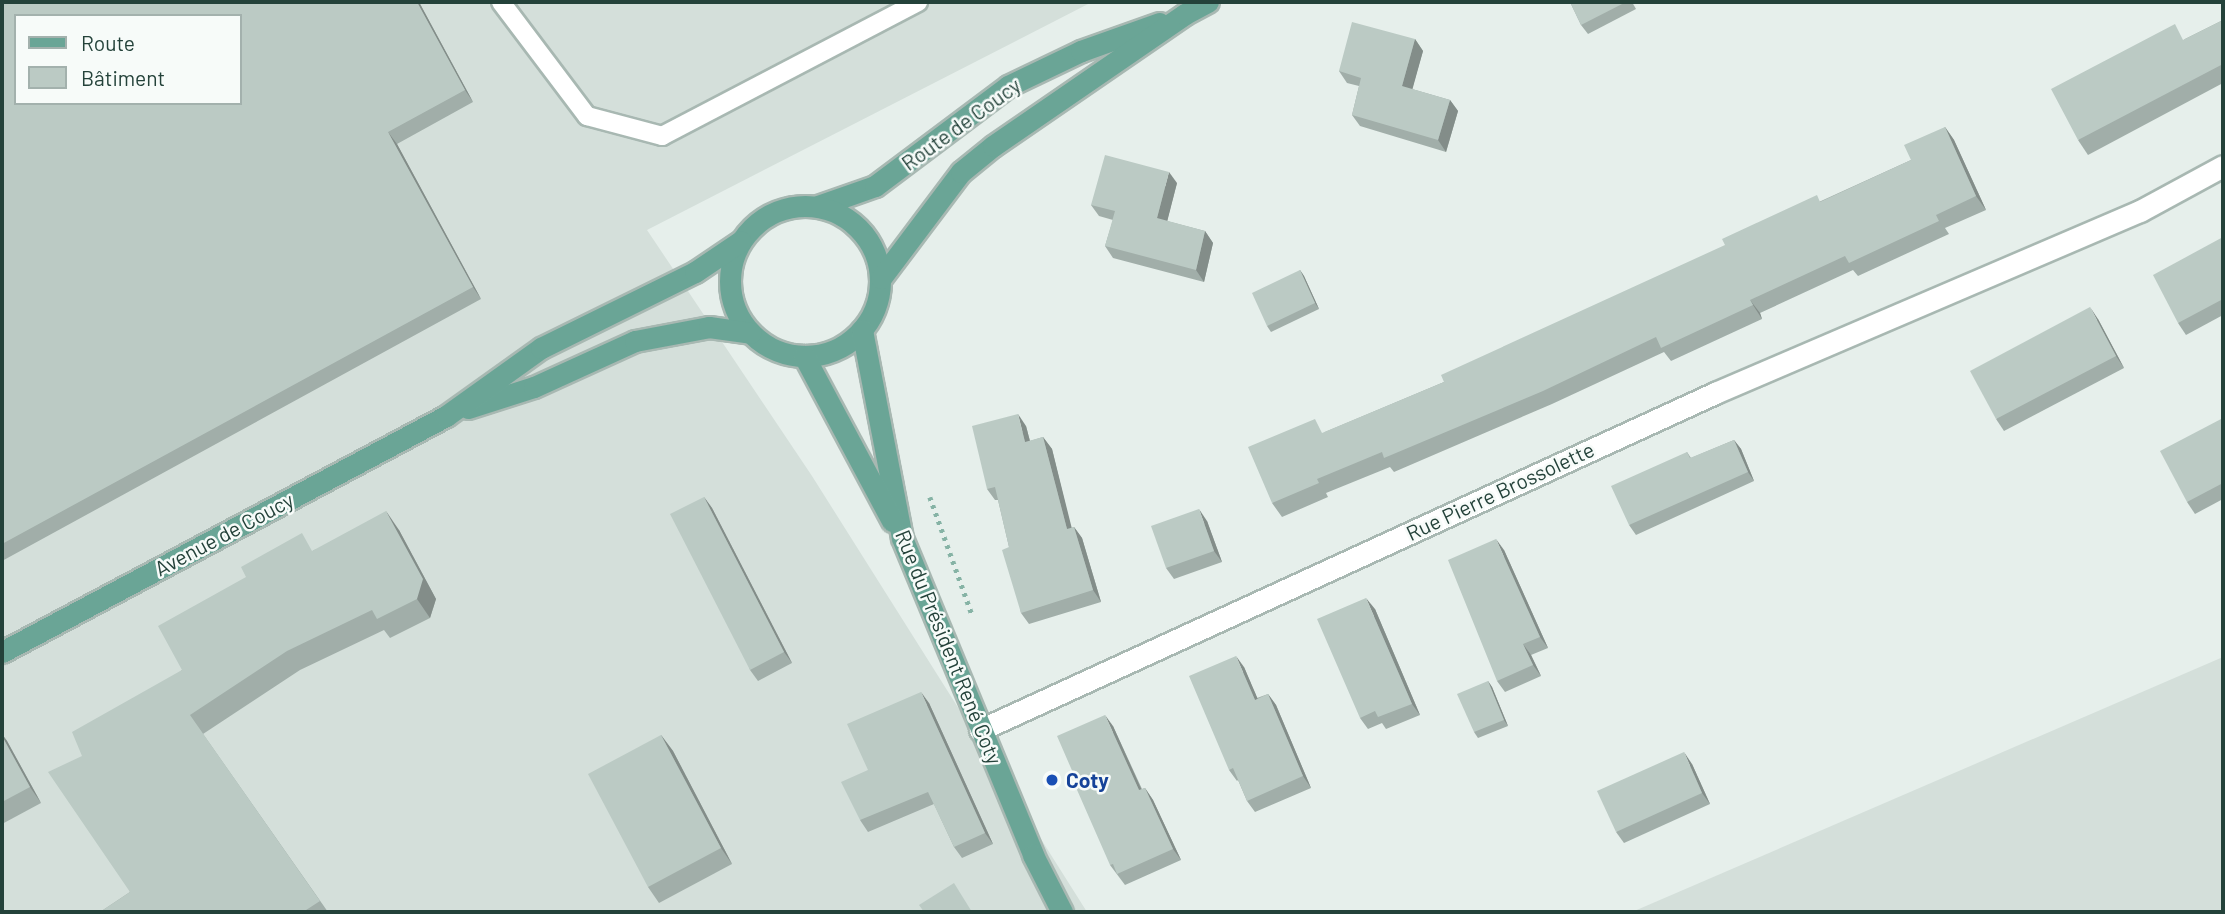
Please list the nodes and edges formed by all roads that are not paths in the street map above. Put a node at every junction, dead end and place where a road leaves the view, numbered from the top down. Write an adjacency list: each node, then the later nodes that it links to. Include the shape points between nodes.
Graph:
1 (502, 2): 2 (lane, via 587,116 662,136)
2 (918, 2)
3 (1208, 2): 4 (main road, Route de Coucy)
4 (1185, 15): 6 (main road, Route de Coucy, via 1081,51 1008,86 875,186); 8 (main road, Route de Coucy, via 961,172)
5 (2223, 166): 15 (street, Rue Pierre Brossolette, via 2140,211 1715,393)
6 (818, 206): 7 (main road, via 795,205 774,212 755,224); 8 (main road, via 842,215 862,231 875,253)
7 (741, 241): 10 (main road, via 731,264 730,289 737,313); 12 (main road, Avenue de Coucy, via 695,272 541,348)
8 (881, 278): 9 (main road, via 879,297)
9 (862, 330): 11 (main road, via 846,345 826,354); 13 (main road, Rue du Président René Coty)
10 (751, 333): 11 (main road, via 775,350); 12 (main road, Avenue de Coucy, via 709,327 635,341 534,387)
11 (804, 356): 13 (main road)
12 (446, 416): 14 (main road, Avenue de Coucy)
13 (902, 538): 15 (main road, Rue du Président René Coty)
14 (2, 652)
15 (980, 730): 16 (main road, Rue du Président René Coty)
16 (1062, 912)

